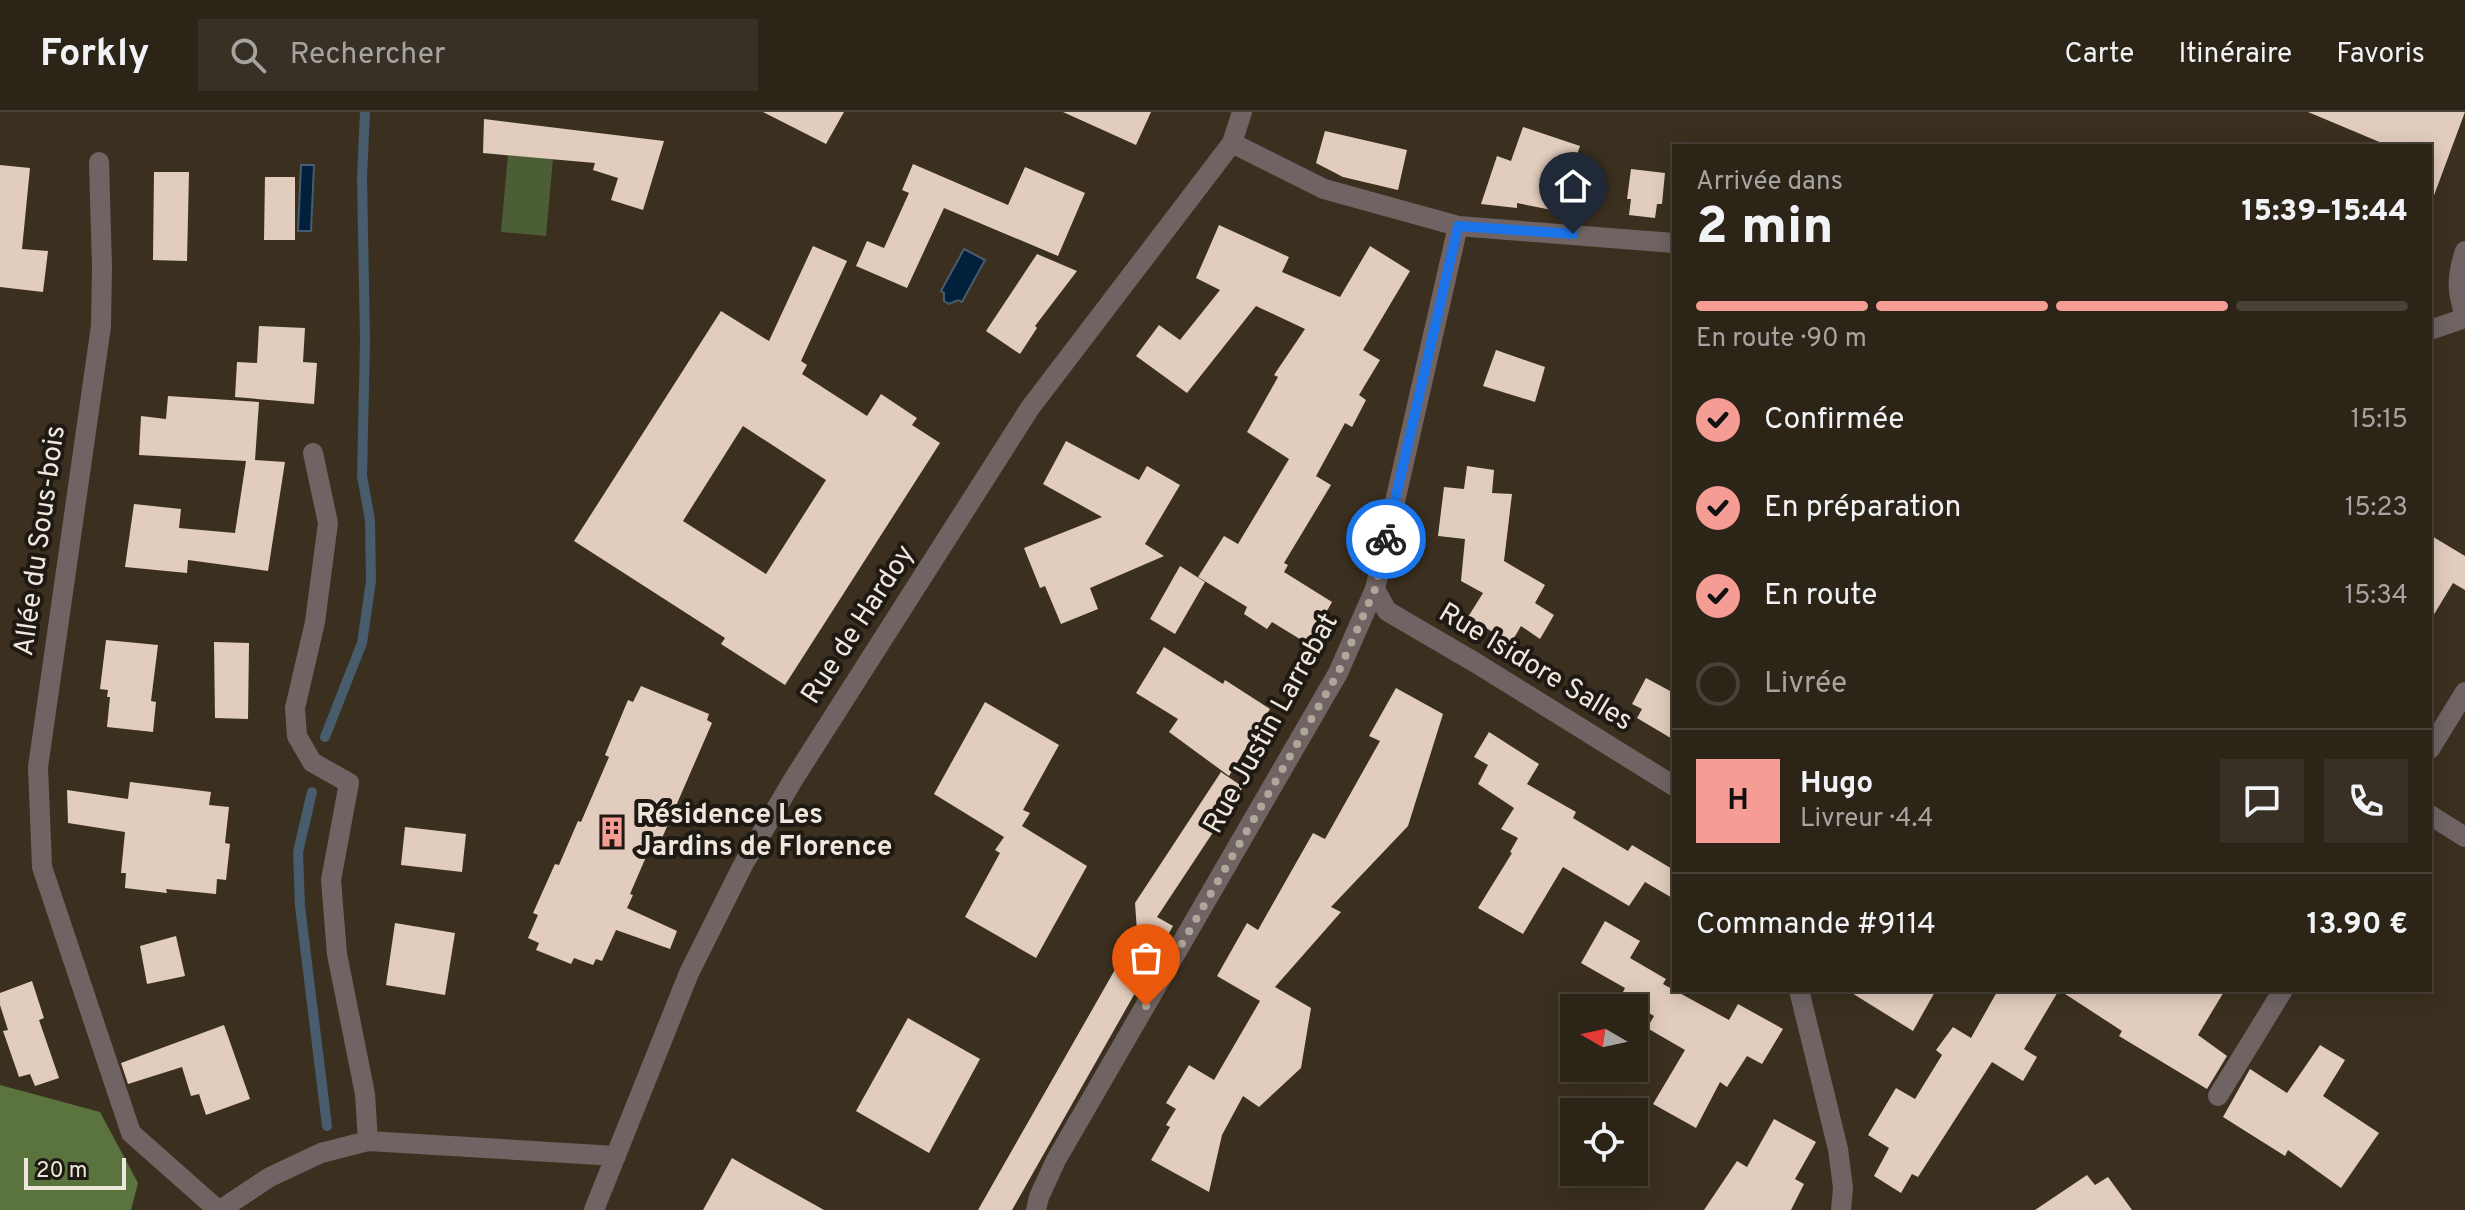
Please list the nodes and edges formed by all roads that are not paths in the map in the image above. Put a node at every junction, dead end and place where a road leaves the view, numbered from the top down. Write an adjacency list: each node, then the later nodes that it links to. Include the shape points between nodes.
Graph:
1 (1242, 112): 2 (street, Rue de Hardoy)
2 (1232, 143): 4 (street, via 1324,189); 20 (street, Rue de Hardoy, via 1030,408 788,788 689,973)
3 (99, 162): 21 (street, Allée du Sous-bois, via 101,326 38,767 42,867 131,1133)
4 (1458, 226): 5 (street); 10 (street, Rue Justin Larrebat)
5 (1672, 243)
6 (2465, 251): 7 (street, via 2458,273)
7 (2465, 316): 8 (street)
8 (2432, 329)
9 (313, 453): 19 (street, via 328,523 315,622 295,708 297,736 312,762 349,783 331,880 337,954 365,1094)
10 (1375, 589): 13 (street, Rue Isidore Salles, via 1387,611); 23 (street, Rue Justin Larrebat, via 1338,673 1056,1160)
11 (2465, 692): 12 (street)
12 (2432, 746)
13 (1672, 785)
14 (2432, 816): 15 (street)
15 (2465, 837)
16 (1799, 992): 24 (street, via 1838,1149)
17 (2282, 992): 18 (street)
18 (2218, 1096)
19 (368, 1141): 20 (street); 21 (street, via 321,1153)
20 (616, 1156): 22 (street, Rue de Hardoy)
21 (219, 1210)
22 (594, 1210)
23 (1036, 1210)
24 (1841, 1210)

